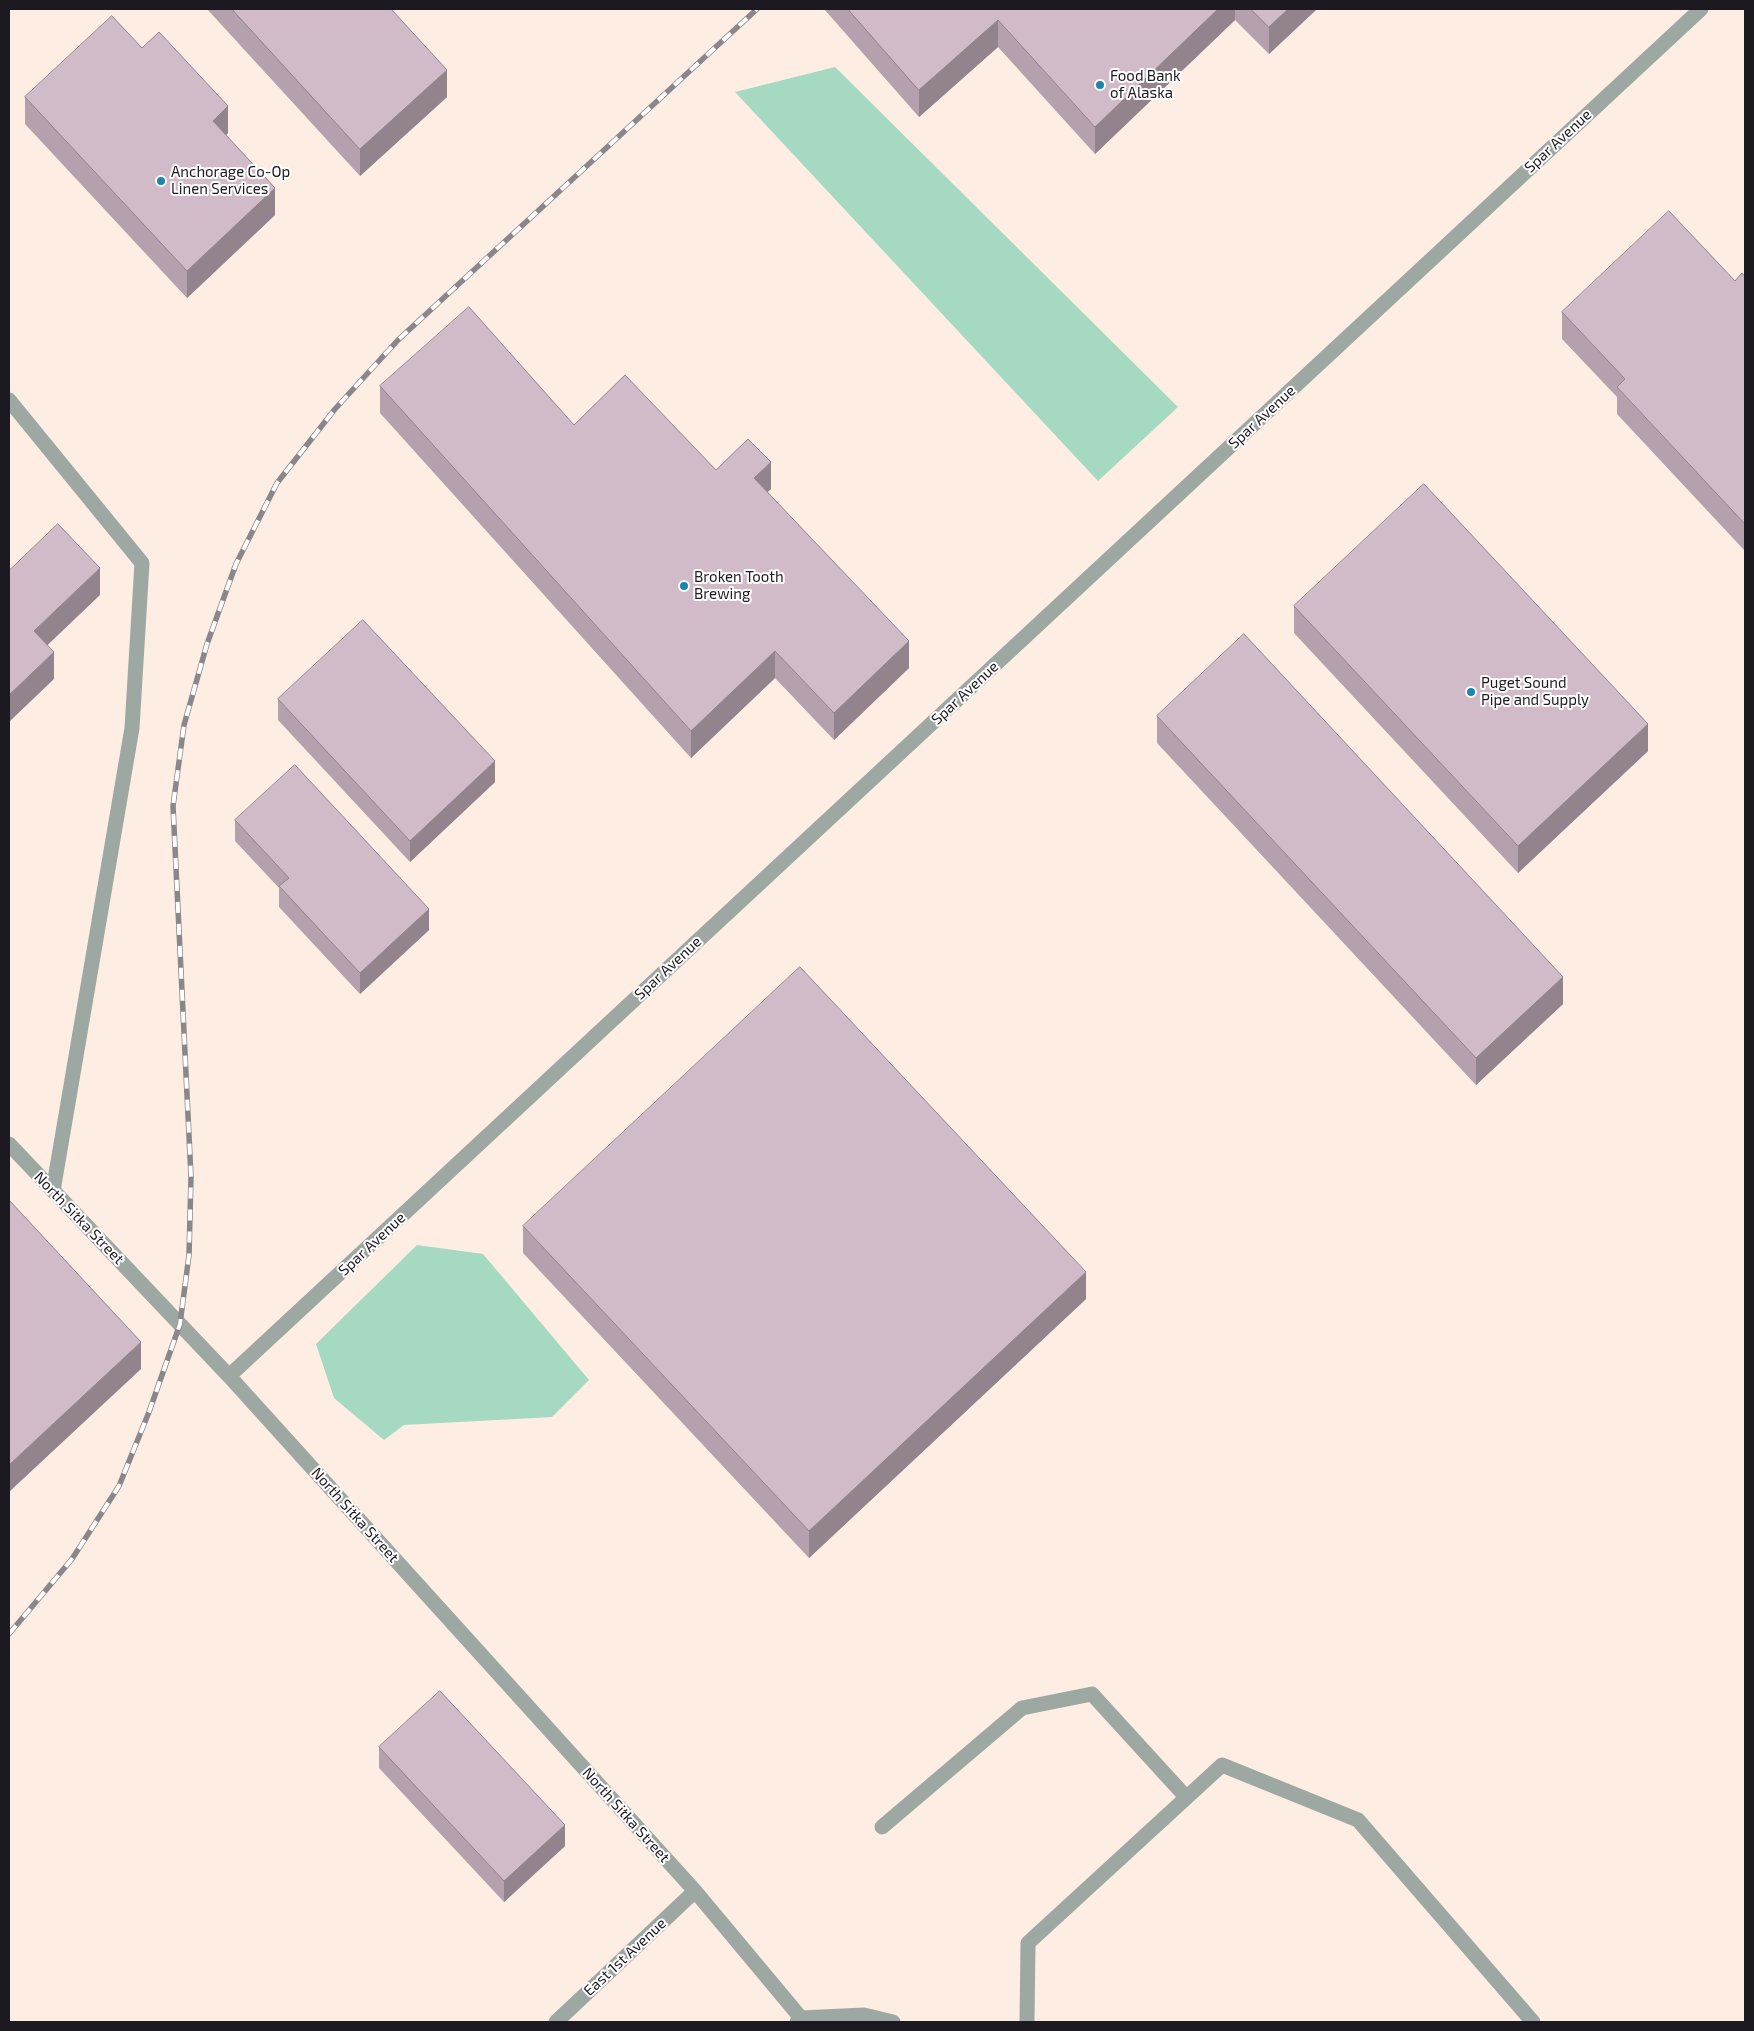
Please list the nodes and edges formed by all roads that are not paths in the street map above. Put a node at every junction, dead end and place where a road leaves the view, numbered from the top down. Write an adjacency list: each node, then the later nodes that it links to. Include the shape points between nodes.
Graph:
1 (1701, 9): 5 (street, Spar Avenue)
2 (9, 400): 4 (street, via 142,563 132,728)
3 (9, 1144): 4 (street, North Sitka Street)
4 (53, 1191): 5 (street, North Sitka Street)
5 (229, 1376): 8 (street, North Sitka Street)
6 (1186, 1797): 7 (street, via 1092,1694 1022,1708); 12 (street, via 1028,1943); 13 (street, via 1222,1765 1358,1820)
7 (882, 1827)
8 (695, 1891): 9 (street, North Sitka Street); 10 (street, East 1st Avenue)
9 (800, 2021): 11 (street, via 864,2015)
10 (556, 2022)
11 (893, 2022)
12 (1026, 2022)
13 (1534, 2022)

